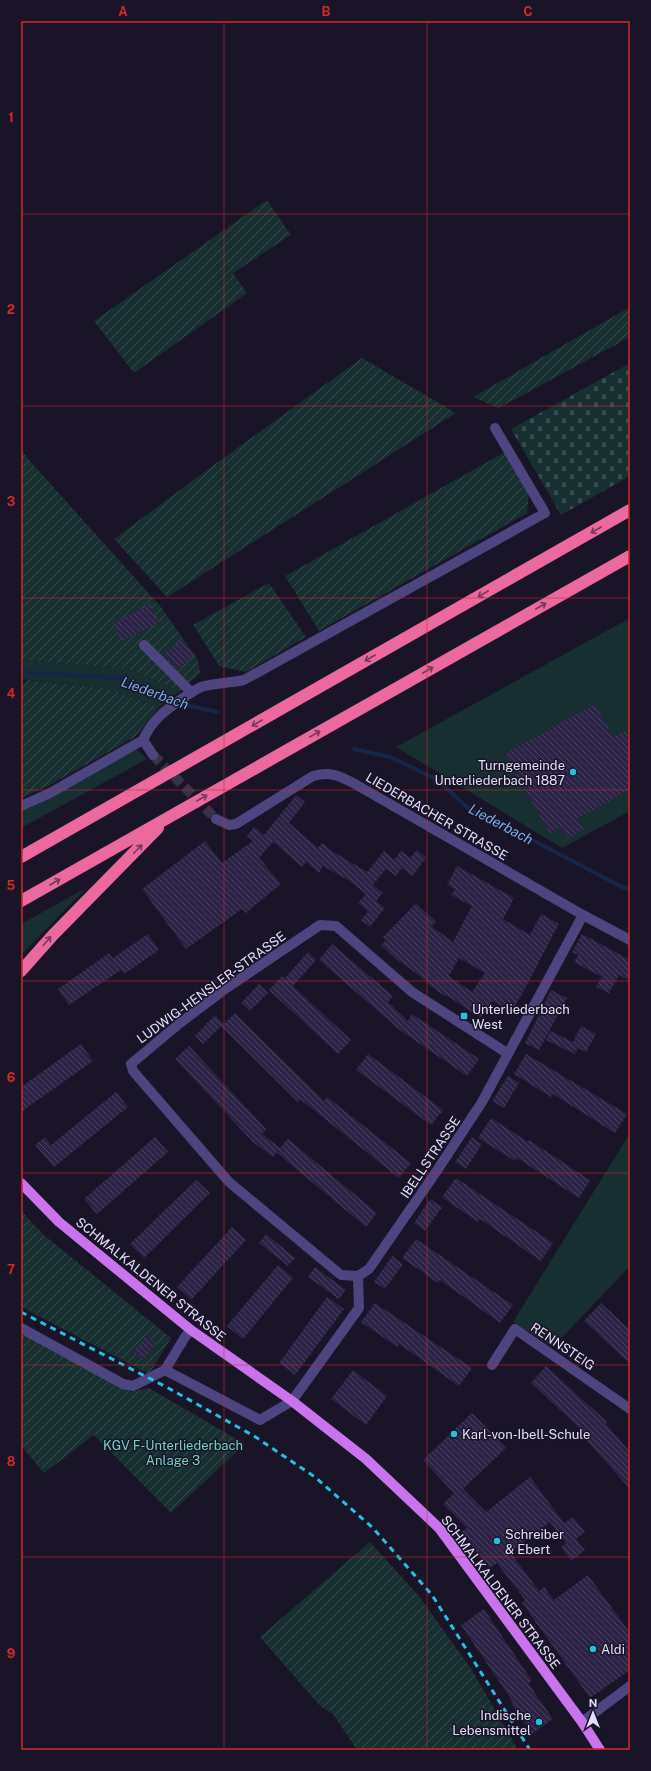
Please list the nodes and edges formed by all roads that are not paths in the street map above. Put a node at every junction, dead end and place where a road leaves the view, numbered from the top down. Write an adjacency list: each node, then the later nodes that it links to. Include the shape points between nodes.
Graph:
1 (495, 428): 5 (street, via 545,513 244,680 214,684)
2 (630, 510): 11 (highway, one-way to 11)
3 (630, 556): 9 (highway, one-way to 3)
4 (144, 645): 5 (street)
5 (189, 694): 6 (street, via 157,717)
6 (143, 740): 7 (street); 8 (street, via 50,793)
7 (153, 755)
8 (21, 806)
9 (168, 818): 14 (highway, one-way to 9); 17 (highway, one-way to 9, via 52,935)
10 (216, 819): 15 (street, LIEDERBACHER STRASSE, via 229,825 236,824 313,776 331,773 355,784)
11 (41, 846): 12 (highway); 13 (highway)
12 (21, 852)
13 (21, 857)
14 (21, 901)
15 (583, 915): 16 (street, LIEDERBACHER STRASSE); 18 (street, IBELLSTRASSE)
16 (630, 940)
17 (21, 971)
18 (507, 1053): 20 (street, IBELLSTRASSE, via 482,1102 436,1172 369,1269); 20 (street, LUDWIG-HENSLER-STRASSE, via 412,992 336,926 320,925 225,989 131,1064 133,1071 229,1182 341,1276)
19 (21, 1183): 22 (main road, SCHMALKALDENER STRASSE, via 59,1222)
20 (358, 1276): 25 (street, via 359,1308)
21 (21, 1328): 24 (street, via 123,1384 133,1386)
22 (191, 1330): 24 (street, via 184,1337); 25 (main road, SCHMALKALDENER STRASSE)
23 (492, 1365): 26 (street, RENNSTEIG, via 516,1330)
24 (165, 1370): 25 (street, via 260,1420)
25 (292, 1401): 28 (main road, SCHMALKALDENER STRASSE, via 366,1459 439,1528)
26 (630, 1409)
27 (630, 1686): 28 (street)
28 (582, 1722): 29 (main road, SCHMALKALDENER STRASSE)
29 (600, 1750)

